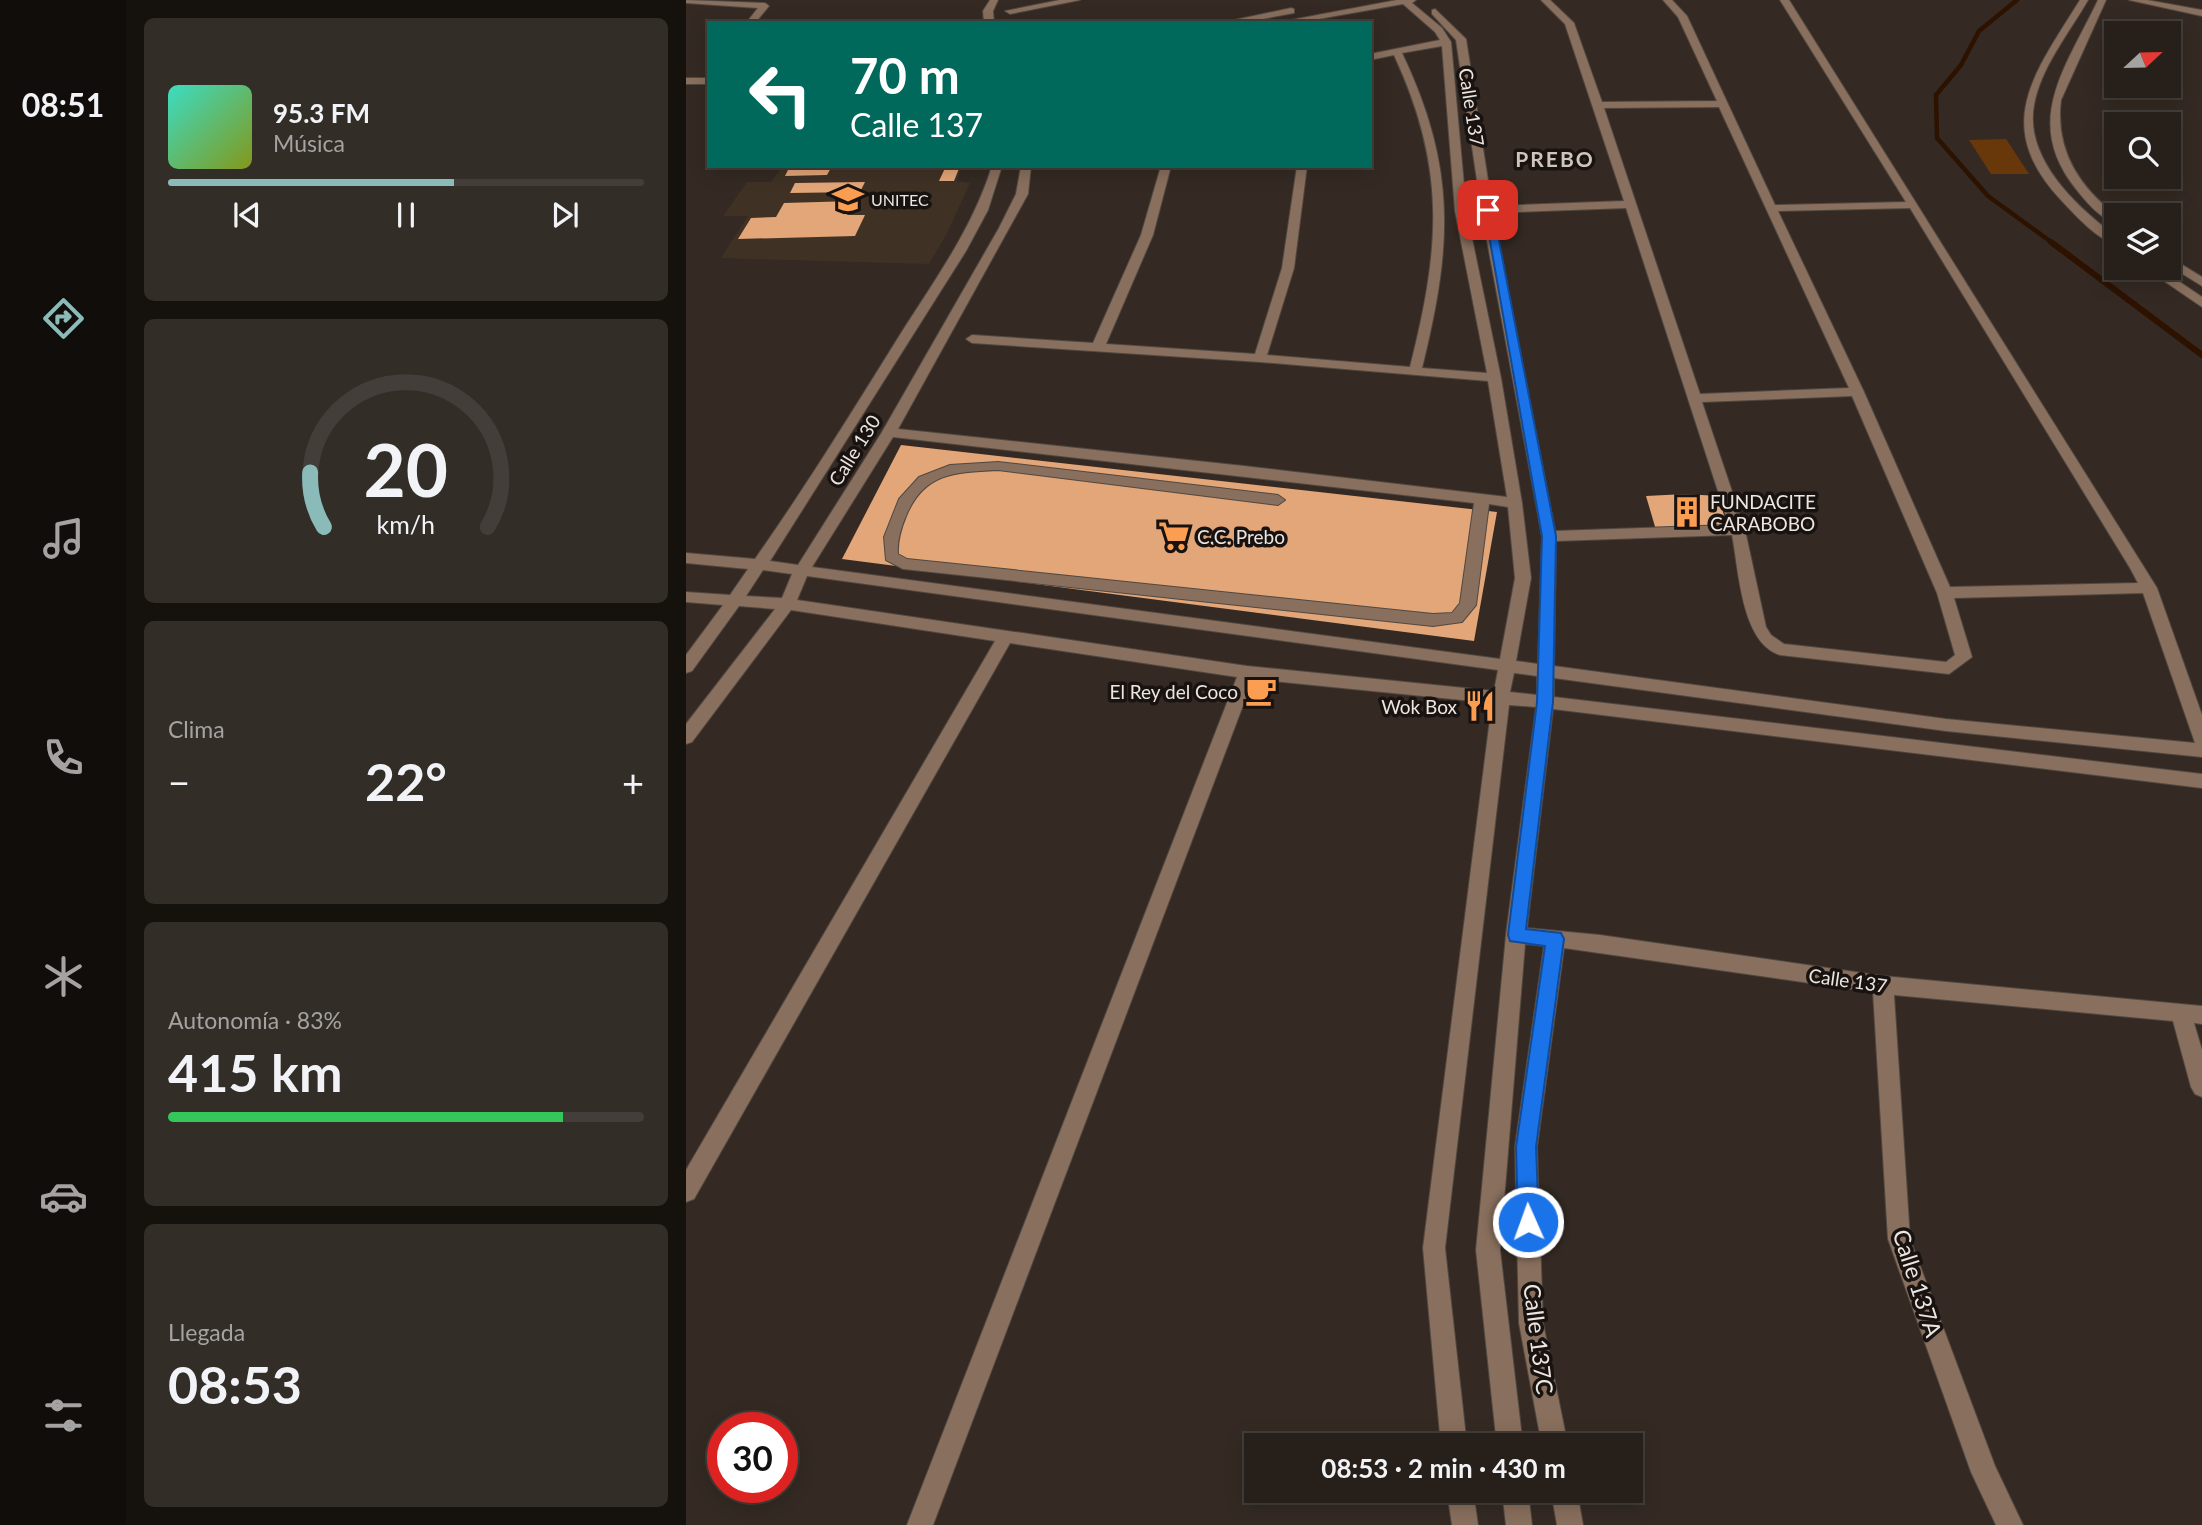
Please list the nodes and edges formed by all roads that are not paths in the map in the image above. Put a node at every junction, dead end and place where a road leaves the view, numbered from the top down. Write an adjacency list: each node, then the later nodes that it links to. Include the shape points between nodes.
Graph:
1 (686, 0): 15 (street)
2 (994, 0): 20 (street)
3 (1015, 0): 17 (street)
4 (1076, 0): 17 (street)
5 (1282, 0): 16 (street)
6 (1353, 0): 16 (street)
7 (1406, 0): 23 (street); 24 (street)
8 (1423, 0): 42 (street, Calle 137, via 1461,39)
9 (1545, 0): 34 (street, via 1569,23)
10 (1667, 0): 33 (street, via 1682,16)
11 (1784, 0): 40 (street)
12 (2084, 0): 29 (street)
13 (2102, 0): 30 (street)
14 (2133, 0): 18 (street)
15 (752, 2): 19 (street, via 765,6)
16 (1288, 11): 22 (street)
17 (1010, 12): 21 (street)
18 (2202, 13)
19 (752, 21)
20 (989, 21)
21 (1011, 21)
22 (1235, 21)
23 (1290, 21)
24 (1446, 42): 25 (street); 43 (street)
25 (1396, 52): 26 (street); 53 (street, via 1413,82 1426,121 1438,180 1440,243 1430,316)
26 (1372, 57)
27 (686, 81): 28 (street)
28 (707, 81)
29 (2037, 83): 30 (street); 45 (street, via 2027,115 2037,155 2070,205)
30 (2061, 88): 44 (street, via 2052,115 2059,152 2090,199)
31 (686, 89): 32 (street)
32 (707, 89)
33 (1722, 104): 34 (street); 41 (street)
34 (1598, 105): 39 (street)
35 (997, 168): 64 (street, Calle 130, via 991,195 958,252)
36 (1026, 168): 57 (street, Calle 130, via 1022,194 1005,228)
37 (1166, 168): 51 (street, via 1148,228)
38 (1302, 168): 52 (street, via 1288,268)
39 (1631, 204): 42 (street); 56 (street)
40 (1912, 205): 41 (street); 66 (street)
41 (1772, 208): 55 (street)
42 (1488, 210): 43 (street); 62 (street, Calle 137)
43 (1461, 211): 54 (street)
44 (2104, 211)
45 (2104, 232)
46 (2181, 268): 48 (street)
47 (2168, 280): 49 (street)
48 (2202, 282)
49 (2202, 303)
50 (972, 340): 51 (street)
51 (1098, 347): 52 (street)
52 (1260, 358): 53 (street)
53 (1415, 371): 54 (street)
54 (1494, 378): 60 (street)
55 (1857, 392): 56 (street); 67 (street)
56 (1694, 398): 61 (street)
57 (889, 432): 58 (street); 65 (street, Calle 130)
58 (1482, 499): 59 (street, via 1468,605 1456,618 1444,619 902,564 891,556 889,541 900,508 916,484 952,468 998,466); 60 (street)
59 (1278, 500)
60 (1515, 503): 72 (street, via 1524,578)
61 (1738, 530): 62 (street); 67 (street, via 1758,627 1765,639 1780,649 1949,668 1964,657)
62 (1549, 536): 74 (street, Calle 137)
63 (686, 558): 64 (street)
64 (761, 565): 65 (street); 69 (street, Calle 130)
65 (802, 570): 70 (street, Calle 130); 72 (street)
66 (2149, 588): 67 (street); 79 (street)
67 (1945, 593)
68 (686, 597): 69 (street)
69 (735, 602): 70 (street); 73 (street, Calle 130)
70 (787, 604): 71 (street); 78 (street, Calle 130)
71 (1006, 636): 75 (street); 88 (street)
72 (1506, 666): 74 (street); 76 (street)
73 (686, 667)
74 (1547, 669): 77 (street, Calle 137); 80 (street, via 1946,725)
75 (1247, 672): 76 (street); 95 (street)
76 (1501, 697): 77 (street); 89 (street, via 1434,1248)
77 (1545, 702): 81 (street); 82 (street, Calle 137)
78 (686, 737)
79 (2202, 739)
80 (2202, 750)
81 (2202, 781)
82 (1517, 935): 83 (street, Calle 137); 90 (street, Calle 137, via 1488,1250)
83 (1555, 939): 84 (street, Calle 137); 91 (street, Calle 137C, via 1526,1147 1531,1322)
84 (1883, 985): 85 (street, Calle 137); 99 (street, Calle 137A, via 1899,1239 1984,1472)
85 (2181, 1012): 86 (street, Calle 137); 87 (street)
86 (2202, 1015)
87 (2202, 1087)
88 (686, 1191)
89 (1453, 1433)
90 (1509, 1433)
91 (1552, 1433)
92 (1462, 1503): 96 (street)
93 (1516, 1503): 97 (street)
94 (1566, 1503): 98 (street)
95 (920, 1525)
96 (1465, 1525)
97 (1519, 1525)
98 (1570, 1525)
99 (2010, 1525)

